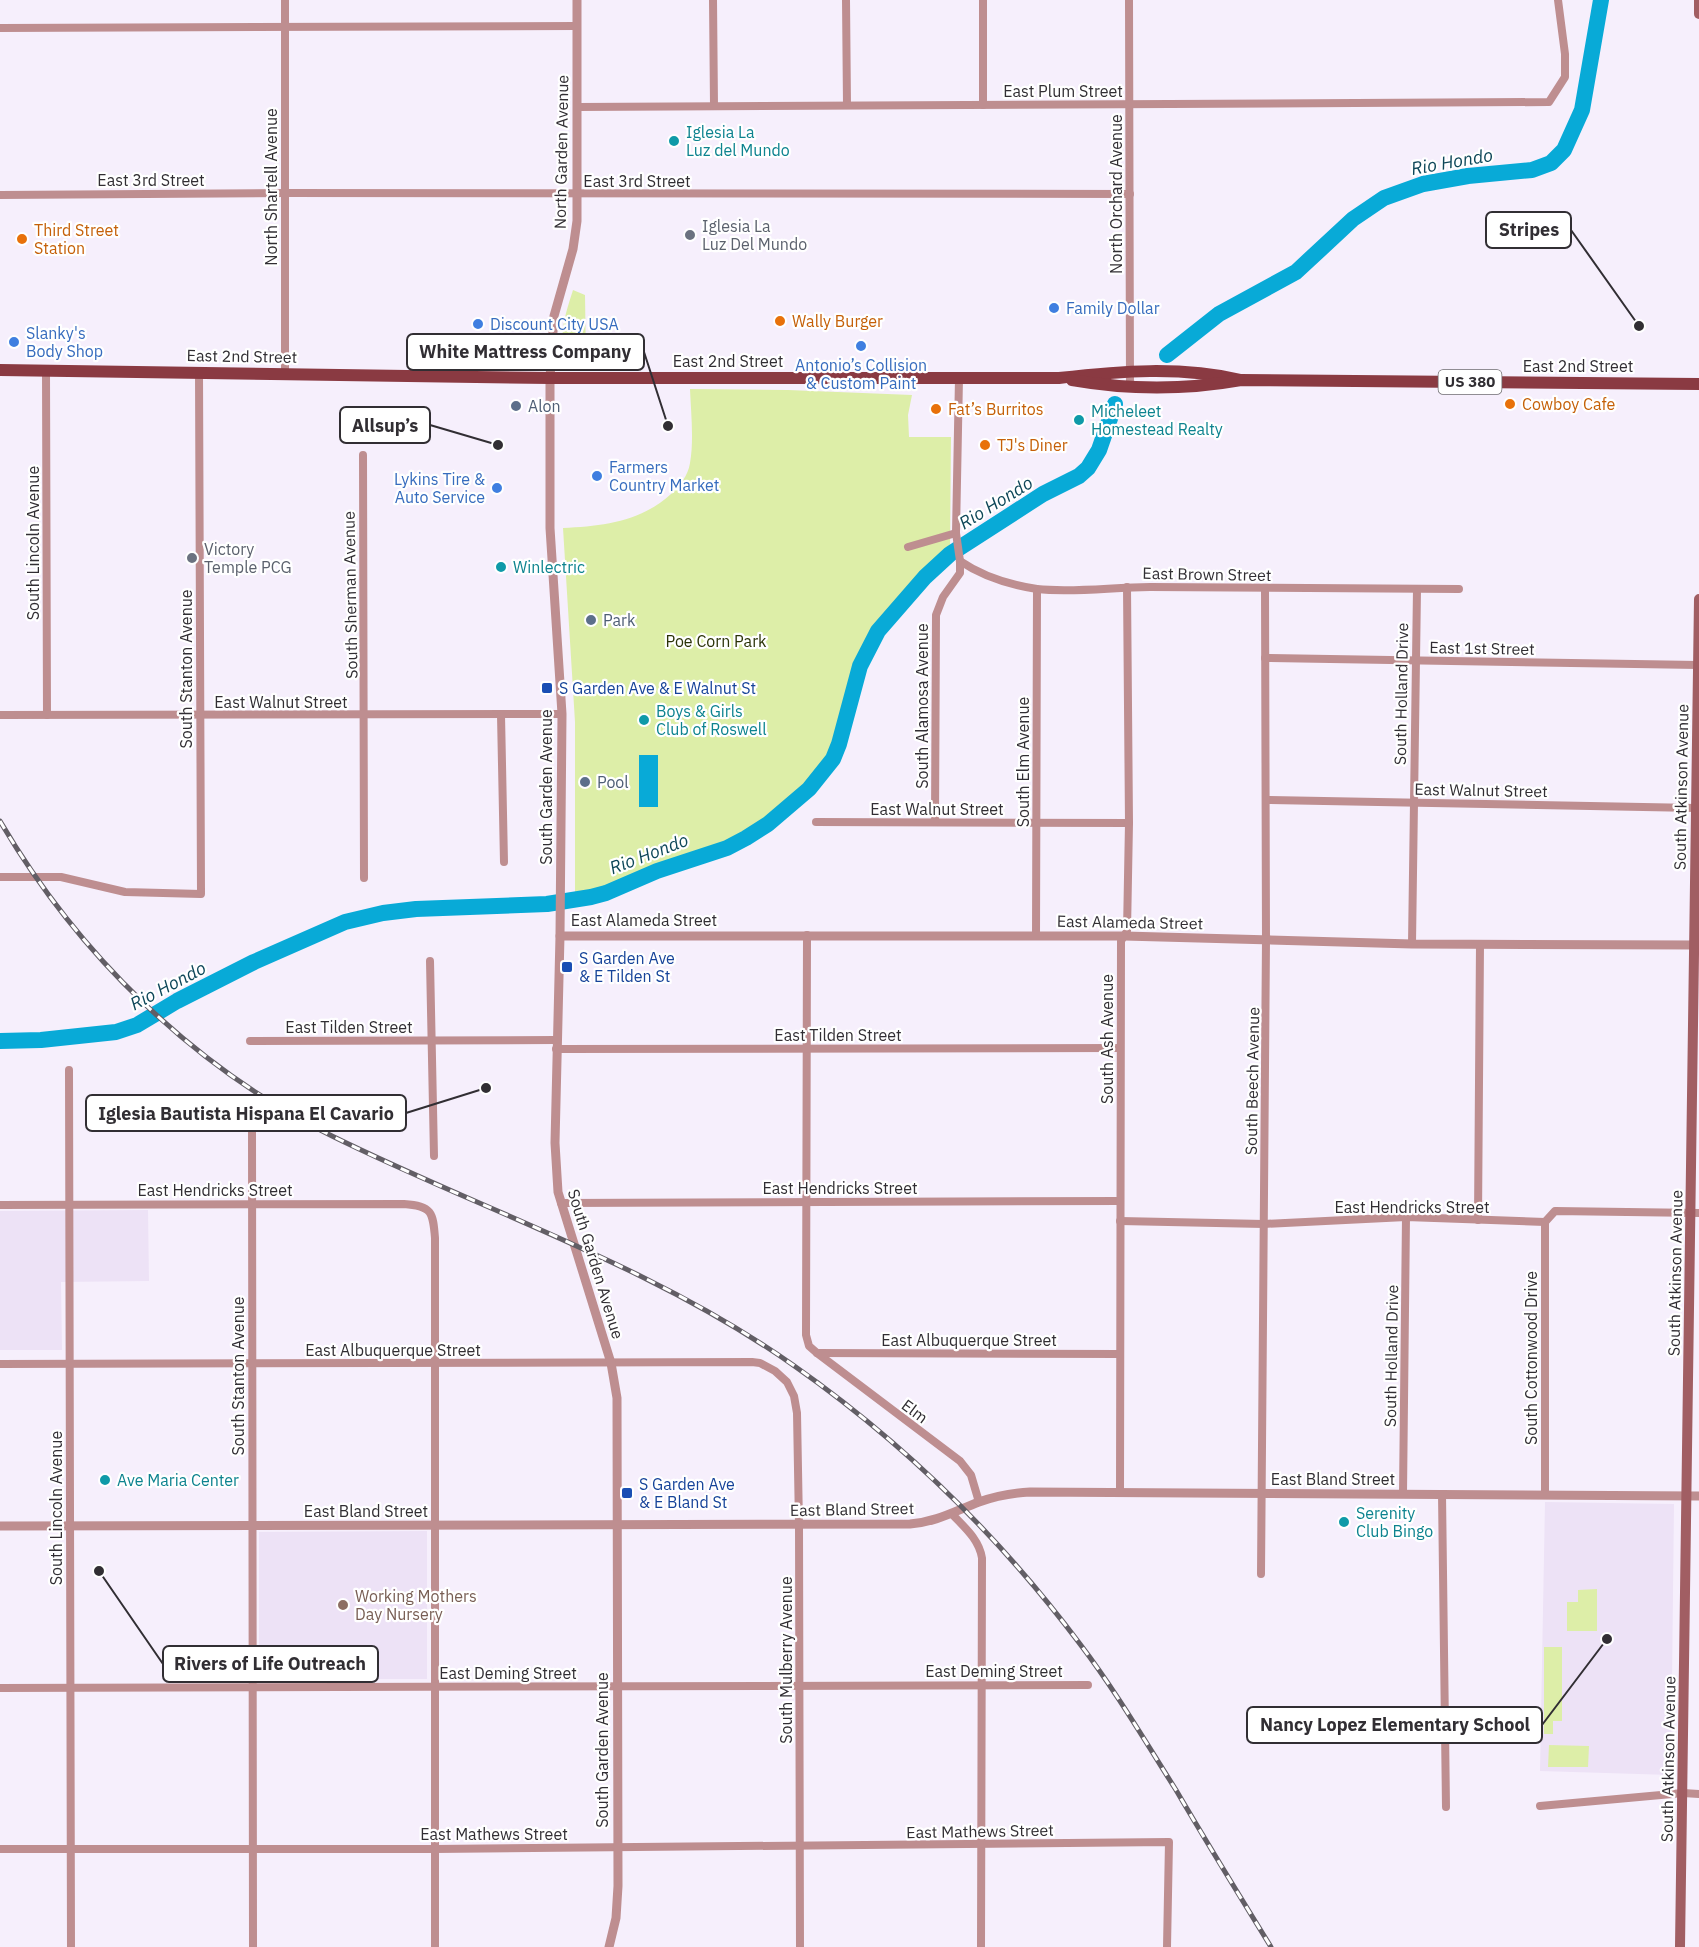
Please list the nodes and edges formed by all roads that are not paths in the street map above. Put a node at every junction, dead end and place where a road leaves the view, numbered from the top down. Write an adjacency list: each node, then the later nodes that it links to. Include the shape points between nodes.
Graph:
1 (285, 0): 11 (street, North Shartell Avenue)
2 (577, 0): 10 (street, North Garden Avenue)
3 (713, 0): 14 (street)
4 (846, 0): 15 (street)
5 (983, 0): 16 (street)
6 (1129, 0): 13 (street, North Orchard Avenue)
7 (1558, 0): 13 (street, East Plum Street, via 1564,77 1549,102)
8 (1699, 0): 9 (main road)
9 (1699, 14)
10 (577, 26): 11 (street); 17 (street, North Garden Avenue)
11 (285, 27): 12 (street); 18 (street, North Shartell Avenue)
12 (0, 28)
13 (1129, 104): 16 (street, East Plum Street); 20 (street, North Orchard Avenue)
14 (714, 105): 15 (street, East Plum Street); 17 (street, East Plum Street)
15 (847, 105): 16 (street, East Plum Street)
16 (983, 105)
17 (577, 107): 19 (street, North Garden Avenue)
18 (285, 193): 19 (street, East 3rd Street); 21 (street, East 3rd Street); 26 (street, North Shartell Avenue)
19 (578, 194): 20 (street, East 3rd Street); 27 (street, North Garden Avenue, via 573,249 554,316)
20 (1130, 194): 23 (street, North Orchard Avenue)
21 (0, 195)
22 (0, 370): 24 (main road, East 2nd Street / US 380)
23 (1130, 370): 29 (main road, East 2nd Street / US 380); 30 (main road, East 2nd Street / US 380, via 1200,372); 32 (street, North Orchard Avenue)
24 (46, 371): 25 (main road, East 2nd Street / US 380); 50 (street, South Lincoln Avenue)
25 (199, 372): 26 (main road, East 2nd Street / US 380); 53 (street, South Stanton Avenue)
26 (285, 374): 27 (main road, East 2nd Street / US 380)
27 (550, 378): 28 (main road, East 2nd Street / US 380); 36 (street, North Garden Avenue)
28 (959, 378): 29 (main road, East 2nd Street / US 380); 34 (street)
29 (1059, 378): 32 (main road, East 2nd Street / US 380)
30 (1241, 380): 31 (main road, East 2nd Street / US 380); 32 (main road, East 2nd Street / US 380, via 1200,387)
31 (1699, 384)
32 (1130, 388)
33 (363, 455): 51 (street, South Sherman Avenue)
34 (957, 536): 35 (street); 37 (street)
35 (908, 547)
36 (552, 553): 48 (street, South Garden Avenue)
37 (960, 559): 39 (street, East Brown Street, via 976,570); 58 (street, South Alamosa Avenue, via 960,573 936,615)
38 (1127, 587): 39 (street, East Brown Street); 40 (street, East Brown Street); 59 (street, South Ash Avenue)
39 (1037, 589): 60 (street, South Elm Avenue)
40 (1265, 589): 41 (street, East Brown Street); 45 (street, South Beech Avenue)
41 (1417, 589): 42 (street, East Brown Street); 46 (street, South Holland Drive)
42 (1459, 589)
43 (1699, 599): 44 (main road, South Atkinson Avenue)
44 (1699, 641): 47 (main road, South Atkinson Avenue)
45 (1265, 658): 46 (street, East 1st Street); 54 (street, South Beech Avenue)
46 (1415, 661): 47 (street, East 1st Street); 55 (street, South Holland Drive)
47 (1698, 664): 56 (main road, South Atkinson Avenue)
48 (561, 714): 52 (street, East Walnut Street); 66 (street, South Garden Avenue)
49 (0, 715): 50 (street, East Walnut Street)
50 (47, 715): 53 (street, East Walnut Street)
51 (365, 715): 52 (street, East Walnut Street); 53 (street, East Walnut Street); 64 (street, South Sherman Avenue)
52 (501, 715): 62 (street)
53 (200, 716): 63 (street, South Stanton Avenue, via 201,894 125,892 61,877)
54 (1266, 800): 55 (street, East Walnut Street); 69 (street, South Beech Avenue)
55 (1413, 802): 56 (street, East Walnut Street); 70 (street, South Holland Drive)
56 (1696, 808): 61 (main road, South Atkinson Avenue)
57 (816, 822): 58 (street, East Walnut Street)
58 (935, 822): 60 (street, East Walnut Street)
59 (1129, 823): 60 (street, East Walnut Street); 68 (street, South Ash Avenue)
60 (1036, 824): 67 (street, South Elm Avenue)
61 (1697, 846): 72 (main road, South Atkinson Avenue)
62 (504, 862)
63 (0, 877)
64 (364, 878)
65 (807, 935): 66 (street, East Alameda Street); 67 (street, East Alameda Street); 77 (street)
66 (560, 936): 76 (street, South Garden Avenue)
67 (1036, 936): 68 (street, East Alameda Street)
68 (1124, 936): 69 (street, East Alameda Street); 78 (street, South Ash Avenue)
69 (1266, 940): 70 (street, East Alameda Street); 94 (street, South Beech Avenue)
70 (1412, 944): 71 (street, East Alameda Street)
71 (1480, 944): 72 (street, East Alameda Street); 91 (street)
72 (1697, 945): 80 (main road, South Atkinson Avenue)
73 (430, 961): 75 (street)
74 (250, 1041): 75 (street, East Tilden Street)
75 (432, 1041): 76 (street, East Tilden Street); 82 (street)
76 (556, 1045): 77 (street, East Tilden Street); 86 (street, South Garden Avenue, via 555,1168)
77 (807, 1048): 78 (street, East Tilden Street); 83 (street)
78 (1119, 1048): 84 (street, South Ash Avenue)
79 (69, 1070): 87 (street, South Lincoln Avenue)
80 (1696, 1091): 89 (main road, South Atkinson Avenue)
81 (252, 1128): 85 (street, South Stanton Avenue)
82 (434, 1156)
83 (807, 1201): 84 (street, East Hendricks Street); 86 (street, East Hendricks Street); 95 (street, via 806,1335 809,1346)
84 (1120, 1201): 92 (street, South Ash Avenue)
85 (252, 1203): 87 (street, East Hendricks Street); 97 (street, South Stanton Avenue); 98 (street, East Hendricks Street, via 404,1204 429,1210 435,1238)
86 (561, 1203): 99 (street, South Garden Avenue)
87 (70, 1204): 88 (street, East Hendricks Street); 101 (street, South Lincoln Avenue)
88 (0, 1205)
89 (1695, 1213): 93 (street, East Hendricks Street, via 1555,1211); 108 (main road, South Atkinson Avenue)
90 (1406, 1217): 91 (street, East Hendricks Street); 94 (street, East Hendricks Street); 105 (street, South Holland Drive)
91 (1478, 1220): 93 (street, East Hendricks Street)
92 (1120, 1221): 94 (street, East Hendricks Street); 96 (street, South Ash Avenue)
93 (1545, 1222): 107 (street, South Cottonwood Drive)
94 (1264, 1224): 104 (street, South Beech Avenue)
95 (818, 1353): 96 (street, East Albuquerque Street); 110 (street, Elm, via 960,1461 971,1475)
96 (1120, 1354): 103 (street, South Ash Avenue)
97 (251, 1363): 98 (street, East Albuquerque Street); 101 (street, East Albuquerque Street); 116 (street, South Stanton Avenue)
98 (434, 1363): 99 (street, East Albuquerque Street); 117 (street)
99 (611, 1363): 102 (street, East Albuquerque Street, via 752,1362); 112 (street, South Garden Avenue, via 617,1409)
100 (0, 1364): 101 (street, East Albuquerque Street)
101 (69, 1364): 115 (street, South Lincoln Avenue)
102 (782, 1376): 113 (street, South Mulberry Avenue, via 796,1405)
103 (1120, 1492): 104 (street, East Bland Street); 110 (street, East Bland Street, via 1018,1493)
104 (1262, 1493): 105 (street, East Bland Street); 118 (street, South Beech Avenue)
105 (1404, 1494): 106 (street, East Bland Street)
106 (1442, 1494): 107 (street, East Bland Street); 130 (street)
107 (1545, 1495): 108 (street, East Bland Street)
108 (1687, 1496): 109 (street, East Bland Street); 127 (main road, South Atkinson Avenue)
109 (1699, 1496)
110 (979, 1502): 111 (street, East Bland Street)
111 (952, 1514): 113 (street, East Bland Street, via 918,1523); 119 (street, via 975,1539 981,1552)
112 (617, 1525): 113 (street, East Bland Street); 117 (street, East Bland Street); 123 (street, South Garden Avenue)
113 (800, 1525): 120 (street, South Mulberry Avenue)
114 (0, 1526): 115 (street, East Bland Street)
115 (69, 1526): 116 (street, East Bland Street); 124 (street, South Lincoln Avenue)
116 (252, 1526): 117 (street, East Bland Street); 125 (street, South Stanton Avenue)
117 (434, 1526): 122 (street)
118 (1261, 1574)
119 (982, 1684): 120 (street, East Deming Street); 121 (street, East Deming Street); 131 (street)
120 (800, 1685): 123 (street, East Deming Street); 132 (street, South Mulberry Avenue)
121 (1088, 1685)
122 (435, 1686): 123 (street, East Deming Street); 125 (street, East Deming Street); 135 (street)
123 (617, 1686): 133 (street, South Garden Avenue)
124 (71, 1687): 125 (street, East Deming Street); 126 (street, East Deming Street); 137 (street, South Lincoln Avenue)
125 (253, 1687): 134 (street, South Stanton Avenue)
126 (0, 1688)
127 (1683, 1793): 128 (street); 129 (street); 145 (main road, South Atkinson Avenue)
128 (1699, 1794)
129 (1540, 1806)
130 (1446, 1808)
131 (982, 1845): 132 (street, East Mathews Street); 143 (street); 144 (street, East Mathews Street, via 1169,1842)
132 (800, 1846): 133 (street, East Mathews Street); 142 (street, South Mulberry Avenue)
133 (618, 1847): 135 (street, East Mathews Street); 141 (street, South Garden Avenue, via 617,1905)
134 (253, 1848): 135 (street, East Mathews Street); 137 (street, East Mathews Street); 139 (street, South Stanton Avenue)
135 (435, 1848): 140 (street)
136 (0, 1849): 137 (street, East Mathews Street)
137 (71, 1849): 138 (street, South Lincoln Avenue)
138 (71, 1947)
139 (253, 1947)
140 (435, 1947)
141 (609, 1947)
142 (800, 1947)
143 (981, 1947)
144 (1167, 1947)
145 (1680, 1947)

